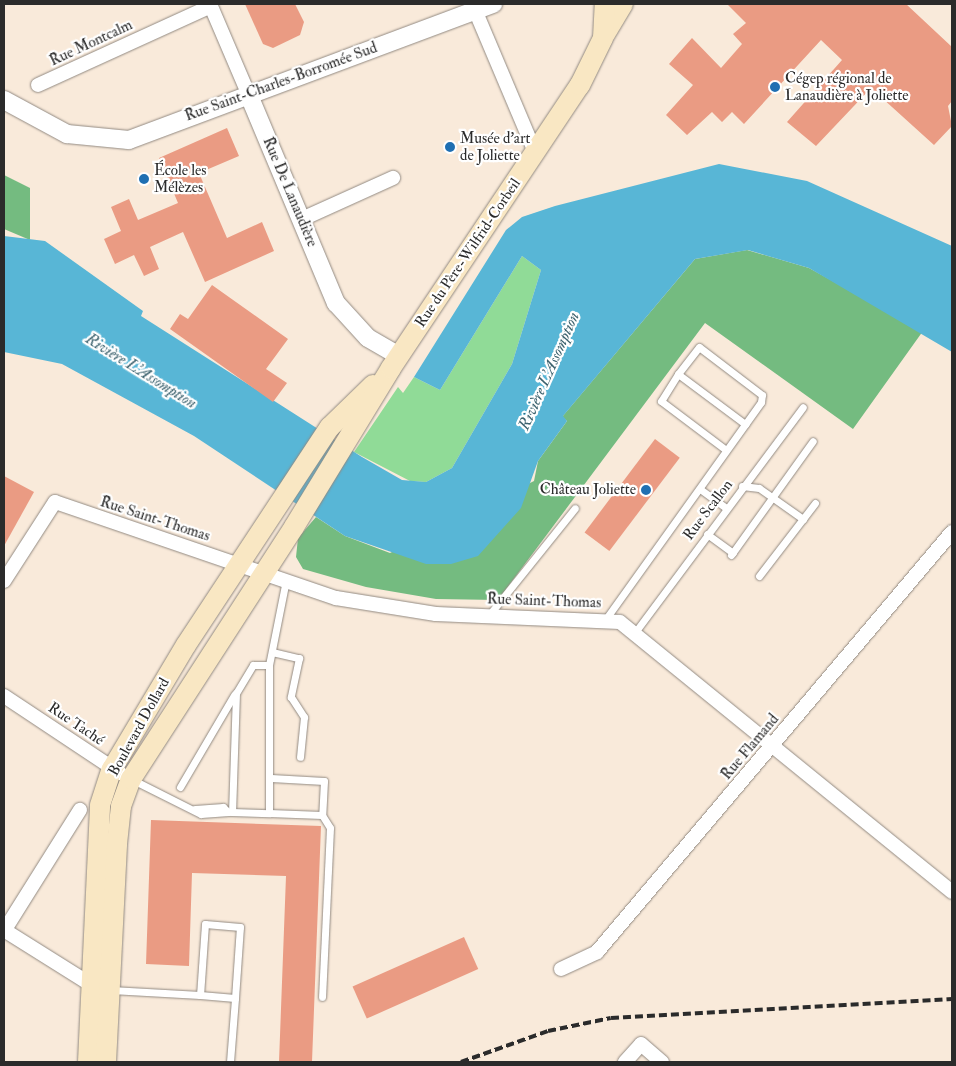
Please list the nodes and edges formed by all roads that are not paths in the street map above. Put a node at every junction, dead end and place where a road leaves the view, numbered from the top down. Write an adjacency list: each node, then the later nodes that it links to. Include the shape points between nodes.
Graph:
1 (493, 4): 5 (street, Rue Saint-Charles-Borromée Sud)
2 (604, 4): 6 (main road, Rue du Père-Wilfrid-Corbeil)
3 (624, 4): 6 (main road)
4 (211, 5): 7 (street, Rue Montcalm); 8 (street, Rue De Lanaudière)
5 (475, 10): 8 (street, Rue Saint-Charles-Borromée Sud); 10 (street)
6 (602, 38): 10 (main road, Rue du Père-Wilfrid-Corbeil, via 580,85)
7 (38, 85)
8 (248, 93): 9 (street, Rue Saint-Charles-Borromée Sud, via 129,140 67,134); 12 (street, Rue De Lanaudière)
9 (4, 100)
10 (536, 152): 13 (main road, Rue du Père-Wilfrid-Corbeil)
11 (393, 178): 12 (street)
12 (302, 218): 13 (street, Rue De Lanaudière, via 343,312)
13 (395, 362): 25 (main road, Rue du Père-Wilfrid-Corbeil, via 330,427); 27 (main road, Rue du Père-Wilfrid-Corbeil)
14 (678, 374): 16 (lane); 16 (lane, via 699,347 762,395); 18 (lane, via 661,401)
15 (803, 407): 19 (lane, Rue Scallon)
16 (746, 424): 18 (lane)
17 (812, 441): 21 (lane)
18 (726, 450): 20 (lane)
19 (742, 486): 21 (lane, via 759,488); 24 (lane, Rue Scallon)
20 (700, 489): 24 (lane); 36 (lane)
21 (773, 498): 26 (lane); 29 (lane, via 732,554)
22 (815, 502): 26 (lane)
23 (576, 508): 35 (lane)
24 (726, 508): 29 (lane, Rue Scallon)
25 (276, 513): 30 (main road, Boulevard Dollard)
26 (803, 519): 32 (lane)
27 (294, 527): 31 (main road, Boulevard Dollard)
28 (952, 532): 42 (street, Rue Flamand)
29 (707, 534): 37 (lane, Rue Scallon)
30 (240, 564): 31 (street, Rue Saint-Thomas); 34 (street, Rue Saint-Thomas, via 55,502); 44 (main road, Boulevard Dollard)
31 (264, 572): 33 (street, Rue Saint-Thomas); 46 (main road, Boulevard Dollard)
32 (759, 576)
33 (286, 580): 35 (street, Rue Saint-Thomas, via 336,598 436,614); 38 (lane)
34 (4, 581)
35 (489, 615): 36 (street, Rue Saint-Thomas)
36 (606, 620): 37 (street, Rue Saint-Thomas)
37 (636, 631): 42 (street, Rue Saint-Thomas)
38 (272, 652): 39 (lane); 43 (lane, via 298,658 291,697 304,717)
39 (269, 665): 40 (lane, via 253,666); 45 (lane)
40 (236, 693): 47 (lane); 49 (lane)
41 (4, 696): 44 (street, Rue Taché)
42 (774, 745): 52 (street, Rue Saint-Thomas); 54 (street, Rue Flamand, via 596,952)
43 (300, 757)
44 (112, 769): 46 (street, Rue Taché); 55 (main road, Boulevard Dollard, via 100,805)
45 (271, 778): 50 (lane); 51 (lane, via 324,781)
46 (130, 779): 49 (lane, via 195,809 223,807); 55 (main road, Boulevard Dollard, via 121,806)
47 (180, 787)
48 (80, 810): 53 (street)
49 (230, 811): 50 (lane)
50 (269, 813): 51 (lane)
51 (322, 815): 57 (lane, via 330,828)
52 (952, 892)
53 (4, 931): 55 (street)
54 (561, 969)
55 (101, 989): 56 (lane); 59 (main road, Boulevard Dollard); 60 (main road, Boulevard Dollard)
56 (200, 996): 58 (lane); 58 (lane, via 205,924 240,927)
57 (322, 997)
58 (235, 998): 61 (lane)
59 (88, 1062)
60 (106, 1062)
61 (230, 1062)
62 (625, 1062): 63 (street, via 640,1044)
63 (662, 1062)

